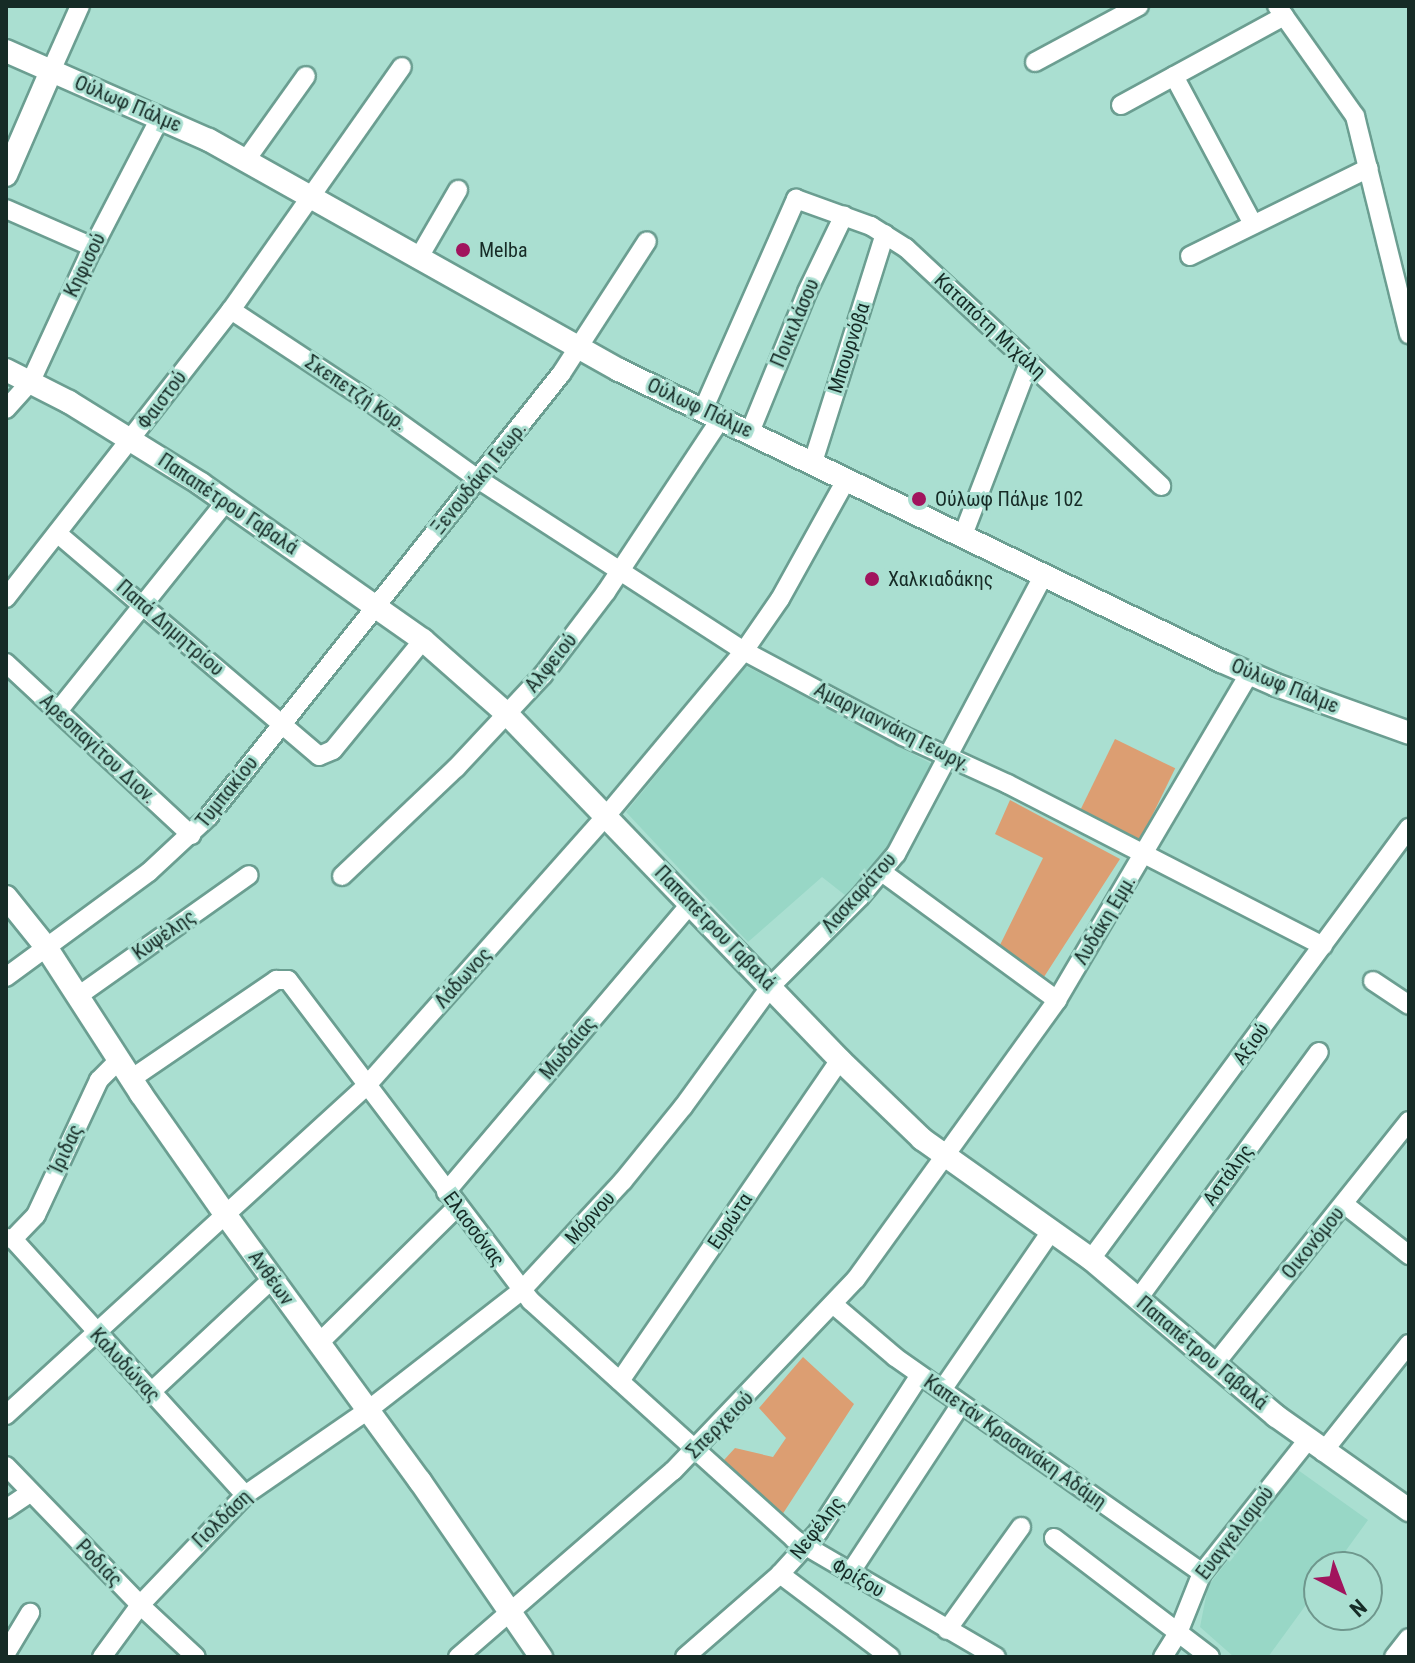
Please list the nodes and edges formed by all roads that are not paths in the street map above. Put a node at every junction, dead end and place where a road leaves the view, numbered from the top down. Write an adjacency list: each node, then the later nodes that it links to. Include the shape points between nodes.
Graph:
1 (80, 6): 7 (street)
2 (1139, 6): 5 (street)
3 (1281, 11): 9 (street); 13 (street, via 1353,111)
4 (6, 51): 7 (street, Ούλωφ Πάλμε)
5 (1035, 62)
6 (402, 67): 16 (street, Φαιστού)
7 (51, 71): 11 (street, Ούλωφ Πάλμε); 14 (street)
8 (306, 76): 12 (street)
9 (1174, 76): 10 (street); 20 (street)
10 (1121, 105)
11 (160, 118): 12 (street, Ούλωφ Πάλμε); 23 (street, Κηφισού)
12 (246, 160): 16 (street, Ούλωφ Πάλμε)
13 (1369, 168): 20 (street); 27 (street)
14 (6, 175)
15 (458, 190): 25 (street)
16 (313, 198): 25 (street, Ούλωφ Πάλμε); 26 (street, Φαιστού)
17 (796, 199): 19 (street, Καταπότη Μιχάλη); 33 (street, Αλφειού)
18 (6, 209): 23 (street)
19 (844, 215): 21 (street, Καταπότη Μιχάλη); 34 (street, Ποικιλάσου)
20 (1253, 224): 24 (street)
21 (885, 234): 29 (street, Καταπότη Μιχάλη, via 917,257); 36 (street, Μπουρνόβα)
22 (647, 241): 28 (street, Ξενουδάκη Γεωρ.)
23 (93, 247): 31 (street, Κηφισού)
24 (1190, 256)
25 (418, 259): 28 (street, Ούλωφ Πάλμε)
26 (231, 310): 35 (street, Φαιστού); 38 (street, Σκεπετζή Κυρ.)
27 (1409, 334)
28 (579, 350): 33 (street, Ούλωφ Πάλμε); 38 (street, Ξενουδάκη Γεωρ.)
29 (1029, 363): 39 (street, Καταπότη Μιχάλη); 42 (street)
30 (6, 370): 31 (street, Παπαπέτρου Γαβαλά)
31 (31, 381): 32 (street, Κηφισού); 35 (street, Παπαπέτρου Γαβαλά)
32 (6, 409)
33 (712, 414): 34 (street, Ούλωφ Πάλμε); 43 (street, Αλφειού)
34 (750, 432): 36 (street, Ούλωφ Πάλμε)
35 (132, 440): 40 (street, Παπαπέτρου Γαβαλά); 41 (street, Φαιστού)
36 (813, 462): 37 (street, Ούλωφ Πάλμε)
37 (847, 478): 42 (street, Ούλωφ Πάλμε); 49 (street, Λάδωνος, via 780,599)
38 (478, 479): 43 (street, Αμαργιαννάκη Γεωργ.); 47 (street, Ξενουδάκη Γεωρ.)
39 (1161, 486)
40 (226, 501): 46 (street); 47 (street, Παπαπέτρου Γαβαλά)
41 (57, 533): 45 (street, Φαιστού); 46 (street, Παπά Δημητρίου)
42 (963, 535): 44 (street, Ούλωφ Πάλμε)
43 (618, 572): 49 (street, Αμαργιαννάκη Γεωργ.); 53 (street, Αλφειού, via 574,636)
44 (1044, 575): 51 (street, Ούλωφ Πάλμε); 56 (street, Λασκαράτου)
45 (6, 598)
46 (143, 604): 52 (street); 54 (street, Παπά Δημητρίου)
47 (377, 606): 48 (street, Παπαπέτρου Γαβαλά); 54 (street, Τυμπακίου)
48 (423, 640): 53 (street, Παπαπέτρου Γαβαλά); 54 (street, Παπά Δημητρίου, via 327,755 311,753)
49 (744, 651): 56 (street, Αμαργιαννάκη Γεωργ.); 57 (street, Λάδωνος)
50 (6, 663): 52 (street, Αρεοπαγίτου Διον.)
51 (1249, 674): 55 (street, Ούλωφ Πάλμε); 60 (street, Λυδάκη Εμμ.)
52 (58, 711): 59 (street, Αρεοπαγίτου Διον.)
53 (508, 715): 57 (street, Παπαπέτρου Γαβαλά); 63 (street, Αλφειού)
54 (280, 726): 59 (street, Τυμπακίου)
55 (1409, 733)
56 (948, 757): 60 (street, Αμαργιαννάκη Γεωργ.); 61 (street, Λασκαράτου)
57 (606, 816): 65 (street, Παπαπέτρου Γαβαλά); 78 (street, Λάδωνος)
58 (1409, 828): 66 (street, Αξιού)
59 (191, 835): 67 (street, Τυμπακίου, via 120,895)
60 (1144, 855): 66 (street, Αμαργιαννάκη Γεωργ.); 73 (street, Λυδάκη Εμμ.)
61 (882, 872): 71 (street, Λασκαράτου); 73 (street)
62 (249, 875): 72 (street, Κυψέλης)
63 (342, 876)
64 (6, 897): 67 (street, Ανθέων)
65 (691, 903): 71 (street, Παπαπέτρου Γαβαλά); 81 (street, Μωδαίας)
66 (1323, 946): 87 (street, Αξιού)
67 (46, 947): 68 (street, Τυμπακίου); 72 (street, Ανθέων)
68 (6, 977)
69 (286, 979): 77 (street, Ίριδας, via 276,980); 78 (street, Ελασσόνας)
70 (1373, 981): 74 (street)
71 (771, 986): 76 (street, Παπαπέτρου Γαβαλά); 89 (street, Μόρνου, via 654,1145)
72 (78, 996): 77 (street, Ανθέων)
73 (1057, 1000): 80 (street, Λυδάκη Εμμ.)
74 (1409, 1005)
75 (1319, 1052): 90 (street, Αστάλης)
76 (840, 1060): 80 (street, Παπαπέτρου Γαβαλά); 97 (street, Ευρώτα)
77 (125, 1069): 83 (street, Ανθέων); 85 (street, Ίριδας, via 99,1080 36,1215)
78 (368, 1084): 81 (street, Ελασσόνας); 83 (street, Λάδωνος)
79 (1409, 1121): 82 (street, Οικονόμου)
80 (943, 1156): 84 (street, Παπαπέτρου Γαβαλά); 91 (street, Σπερχειού)
81 (451, 1200): 89 (street, Ελασσόνας); 93 (street, Μωδαίας)
82 (1344, 1204): 86 (street); 95 (street, Οικονόμου)
83 (225, 1214): 88 (street, Ανθέων); 92 (street, Λάδωνος)
84 (1052, 1230): 87 (street, Παπαπέτρου Γαβαλά); 98 (street)
85 (10, 1238): 92 (street, Καλυδώνας)
86 (1409, 1255)
87 (1091, 1259): 90 (street, Παπαπέτρου Γαβαλά)
88 (272, 1279): 93 (street, Ανθέων); 99 (street)
89 (521, 1291): 97 (street, Ελασσόνας); 101 (street, Μόρνου)
90 (1138, 1299): 95 (street, Παπαπέτρου Γαβαλά)
91 (834, 1305): 96 (street, Καπετάν Κρασανάκη Αδάμη); 104 (street, Σπερχειού)
92 (96, 1333): 99 (street, Καλυδώνας); 102 (street, Λάδωνος)
93 (318, 1344): 101 (street, Ανθέων)
94 (1409, 1344): 103 (street, Ευαγγελισμού)
95 (1215, 1364): 103 (street, Παπαπέτρου Γαβαλά)
96 (920, 1375): 98 (street, Καπετάν Κρασανάκη Αδάμη); 112 (street, Νεφέλης)
97 (620, 1381): 104 (street, Ελασσόνας)
98 (942, 1390): 100 (street, Καπετάν Κρασανάκη Αδάμη)
99 (151, 1392): 107 (street, Καλυδώνας)
100 (961, 1404): 113 (street); 114 (street, Καπετάν Κρασανάκη Αδάμη)
101 (368, 1410): 107 (street, Γιολδάση); 118 (street, Ανθέων)
102 (6, 1415)
103 (1315, 1446): 109 (street, Παπαπέτρου Γαβαλά); 114 (street, Ευαγγελισμού)
104 (695, 1451): 112 (street, Φρίξου); 118 (street, Σπερχειού)
105 (6, 1466): 106 (street, Ροδιάς)
106 (31, 1492): 108 (street); 116 (street, Ροδιάς)
107 (245, 1495): 116 (street, Γιολδάση)
108 (6, 1509)
109 (1409, 1510)
110 (1021, 1527): 119 (street)
111 (1054, 1538): 120 (street)
112 (805, 1547): 113 (street, Φρίξου); 115 (street, Νεφέλης)
113 (850, 1573): 119 (street, Φρίξου)
114 (1202, 1573): 120 (street, Ευαγγελισμού)
115 (780, 1574): 127 (street, Νεφέλης); 128 (street)
116 (140, 1605): 123 (street, Γιολδάση); 124 (street, Ροδιάς)
117 (30, 1613): 122 (street)
118 (511, 1614): 125 (street, Σπερχειού); 126 (street, Ανθέων)
119 (947, 1630): 129 (street, Φρίξου)
120 (1178, 1633): 130 (street, Ευαγγελισμού); 131 (street)
121 (1409, 1638): 132 (street)
122 (6, 1653)
123 (102, 1657)
124 (196, 1657)
125 (458, 1657)
126 (541, 1657)
127 (687, 1657)
128 (890, 1657)
129 (996, 1657)
130 (1163, 1657)
131 (1210, 1657)
132 (1394, 1657)

